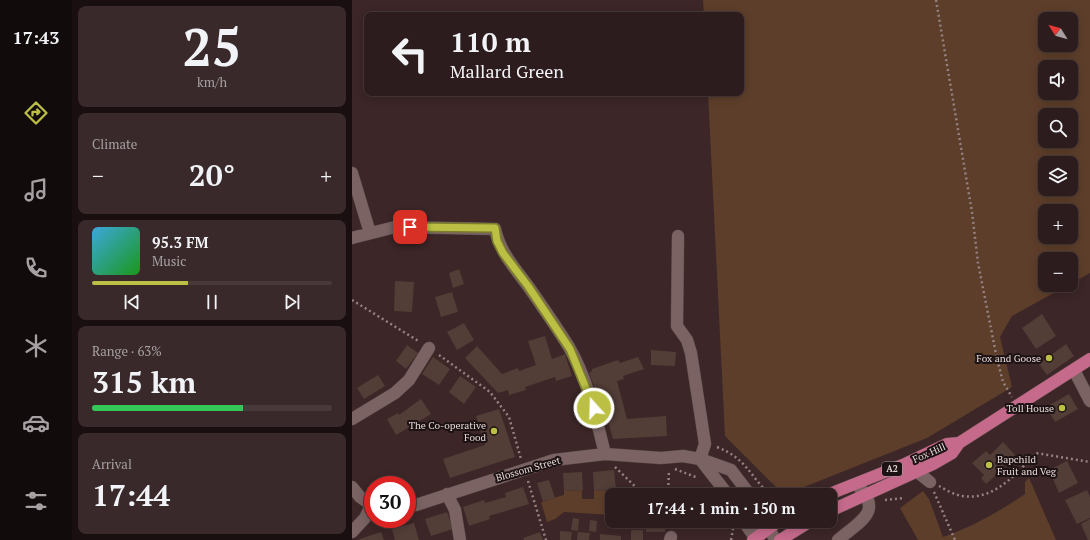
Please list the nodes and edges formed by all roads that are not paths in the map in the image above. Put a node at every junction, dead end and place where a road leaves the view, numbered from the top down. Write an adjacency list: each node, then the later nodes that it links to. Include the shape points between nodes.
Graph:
1 (352, 173): 2 (street)
2 (370, 232): 4 (street); 11 (street, via 395,227 495,228 497,241 503,253 570,349 594,408)
3 (678, 236): 12 (street, via 677,326 687,340 691,353 704,444)
4 (352, 238)
5 (429, 348): 9 (street, via 409,380 395,393)
6 (1090, 359): 7 (main road, A2)
7 (1074, 370): 8 (street); 10 (main road, Fox Hill / A2)
8 (1090, 402)
9 (352, 419)
10 (959, 443): 13 (main road, Fox Hill / A2, via 947,444); 14 (main road, Fox Hill / A2, via 952,453)
11 (605, 454): 12 (street, Blossom Street, via 661,458 683,456); 22 (street, Blossom Street, via 554,460 526,475)
12 (700, 459): 18 (street); 19 (street, Blossom Street, via 731,470)
13 (905, 464): 14 (street); 16 (main road, Fox Hill / A2)
14 (918, 472): 15 (street); 21 (main road, Fox Hill / A2)
15 (930, 482)
16 (856, 484): 20 (main road, Fox Hill / A2); 21 (street)
17 (352, 487): 23 (street)
18 (723, 488)
19 (745, 488)
20 (837, 491)
21 (866, 493): 25 (main road, Fox Hill / A2); 36 (street, via 870,503 867,514)
22 (447, 494): 24 (street, Blossom Street); 33 (street, via 454,507)
23 (364, 500)
24 (416, 505)
25 (837, 507)
26 (364, 519): 31 (street)
27 (743, 528): 32 (street)
28 (766, 528): 32 (main road)
29 (772, 528): 34 (street)
30 (800, 528): 35 (main road)
31 (352, 532)
32 (755, 539)
33 (460, 540)
34 (775, 540)
35 (780, 540)
36 (838, 540)

